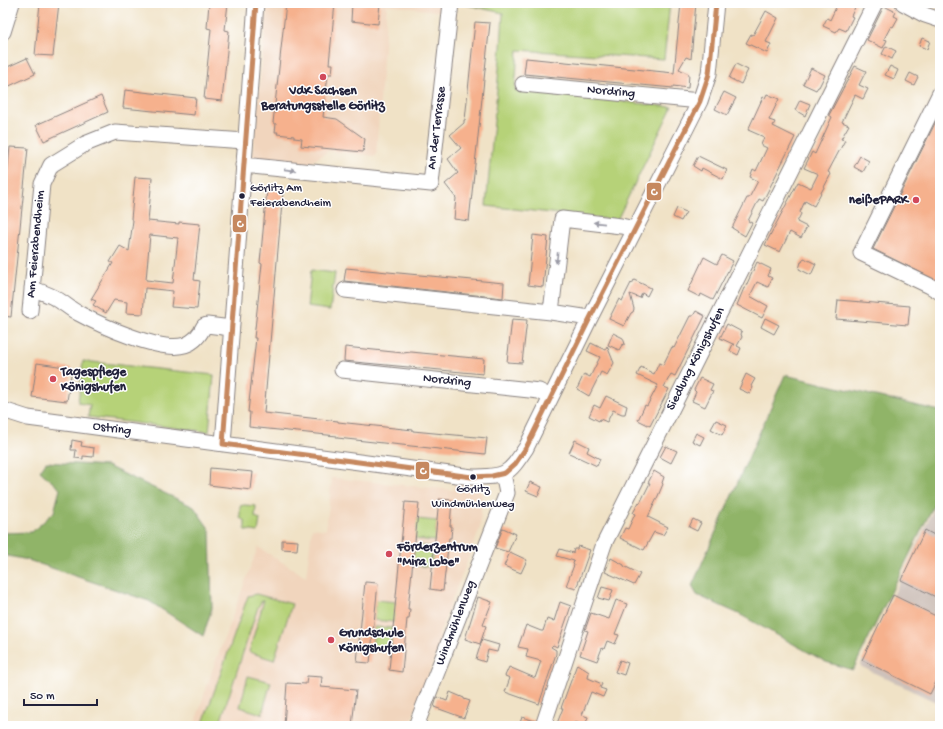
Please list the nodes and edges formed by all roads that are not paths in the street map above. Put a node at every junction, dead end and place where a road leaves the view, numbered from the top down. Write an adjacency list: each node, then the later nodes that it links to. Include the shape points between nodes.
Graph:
1 (12, 3): 8 (street)
2 (256, 3): 12 (street)
3 (451, 3): 13 (street, An der Terrasse, one-way to 3, via 431,184)
4 (716, 3): 11 (street, via 709,74)
5 (875, 3): 28 (street, Siedlung Königshufen, via 604,544)
6 (903, 3): 7 (street)
7 (940, 20)
8 (3, 32)
9 (523, 84): 11 (street, Nordring)
10 (940, 93): 17 (street, via 861,253)
11 (700, 101): 14 (street)
12 (245, 141): 13 (street); 15 (street, Am Feierabendheim, via 115,132 85,144 51,165 42,184)
13 (243, 165): 21 (street)
14 (635, 229): 19 (street, one-way to 19, via 562,219); 20 (street)
15 (32, 288): 18 (street, Am Feierabendheim); 21 (street, via 131,337 155,344 184,346 201,333 204,326)
16 (345, 290): 19 (street)
17 (940, 292)
18 (30, 311)
19 (551, 312): 20 (street)
20 (589, 320): 23 (street)
21 (231, 328): 25 (street)
22 (342, 370): 23 (street, Nordring, via 539,391)
23 (551, 397): 26 (street, via 526,448 517,462)
24 (3, 410): 25 (street, Ostring, via 28,418)
25 (223, 444): 26 (street, via 472,477)
26 (504, 474): 27 (street, Windmühlenweg, via 507,493)
27 (416, 726)
28 (543, 726)

